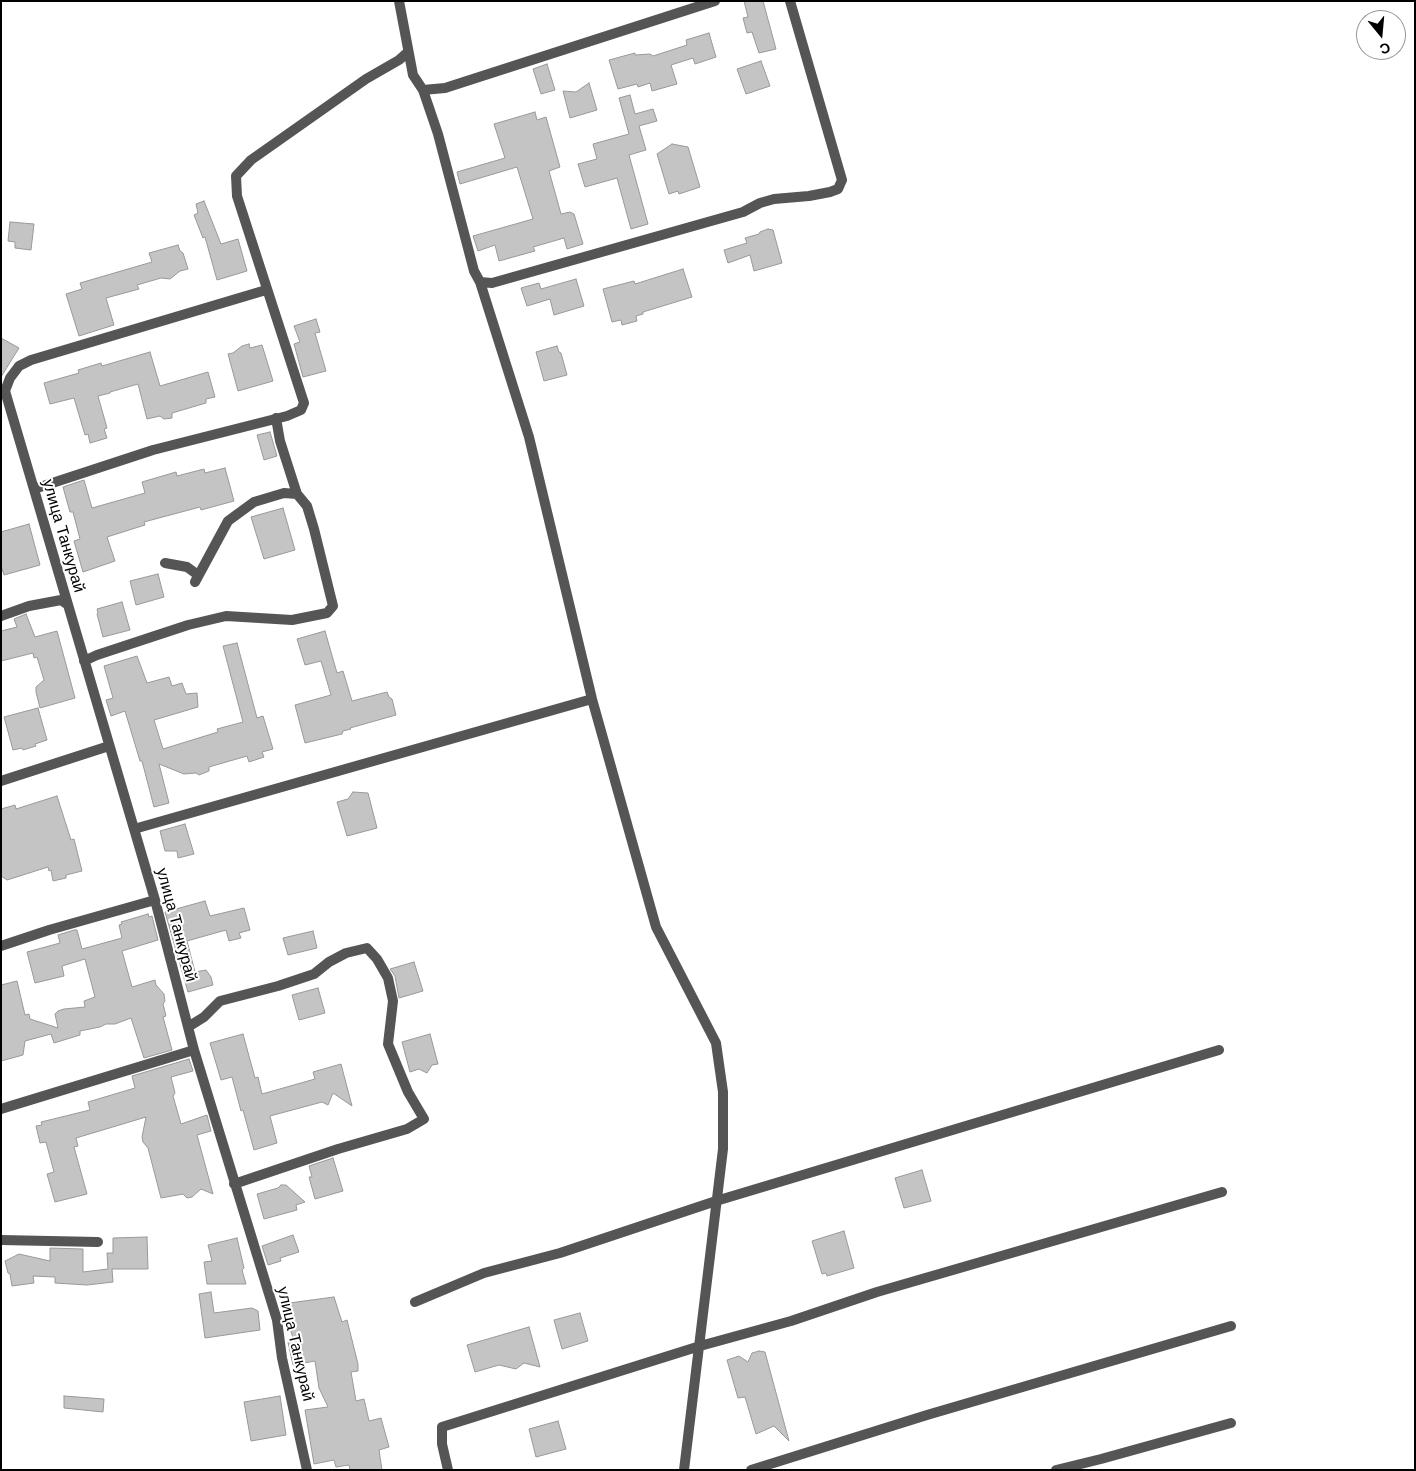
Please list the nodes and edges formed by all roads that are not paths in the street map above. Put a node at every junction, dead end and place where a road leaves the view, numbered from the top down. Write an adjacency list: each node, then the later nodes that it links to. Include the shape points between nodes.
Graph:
1 (399, 1): 4 (street)
2 (716, 1): 7 (street, via 454,86)
3 (790, 1): 8 (street, via 842,180 838,189 774,199 734,214 492,283)
4 (408, 52): 5 (street); 6 (street)
5 (389, 67): 6 (street, via 400,64); 9 (street, via 366,79 251,160 236,176 237,196)
6 (413, 75): 7 (street)
7 (423, 90): 8 (street, via 438,134 474,271)
8 (480, 282): 17 (street, via 528,437)
9 (266, 290): 10 (street, via 304,403 300,410); 11 (street, улица Танкурай, via 19,366 5,391)
10 (276, 418): 11 (street, via 153,450); 12 (street, via 280,441)
11 (34, 489): 14 (street, улица Танкурай)
12 (298, 494): 13 (street, via 284,493 254,502 228,521 197,578 187,567); 16 (street, via 307,506 326,574 333,606 328,613 292,620 226,616 188,625)
13 (165, 562)
14 (68, 605): 15 (street, via 61,600); 16 (street, улица Танкурай)
15 (1, 616)
16 (84, 661): 18 (street, улица Танкурай)
17 (592, 699): 20 (street); 29 (street, via 656,927 716,1043 723,1092 723,1149)
18 (109, 746): 19 (street); 20 (street, улица Танкурай)
19 (1, 781)
20 (134, 829): 21 (street, улица Танкурай)
21 (155, 900): 22 (street); 23 (street, улица Танкурай)
22 (1, 946)
23 (188, 1027): 24 (street, улица Танкурай); 27 (street, via 220,1002 314,974 328,962 353,951 367,948 388,978 394,1001 388,1044 408,1092 424,1119 407,1129)
24 (194, 1050): 26 (street); 27 (street, улица Танкурай)
25 (1219, 1050): 29 (street)
26 (1, 1109)
27 (234, 1184): 36 (street, улица Танкурай, via 277,1320 282,1358)
28 (1222, 1192): 34 (street)
29 (716, 1201): 32 (street, via 560,1253 484,1272); 34 (street)
30 (1, 1240): 31 (street)
31 (98, 1242)
32 (415, 1302)
33 (1231, 1326): 39 (street)
34 (700, 1346): 37 (street, via 442,1427); 38 (street)
35 (1231, 1423): 40 (street)
36 (307, 1470)
37 (448, 1470)
38 (684, 1470)
39 (751, 1470)
40 (1056, 1470)

